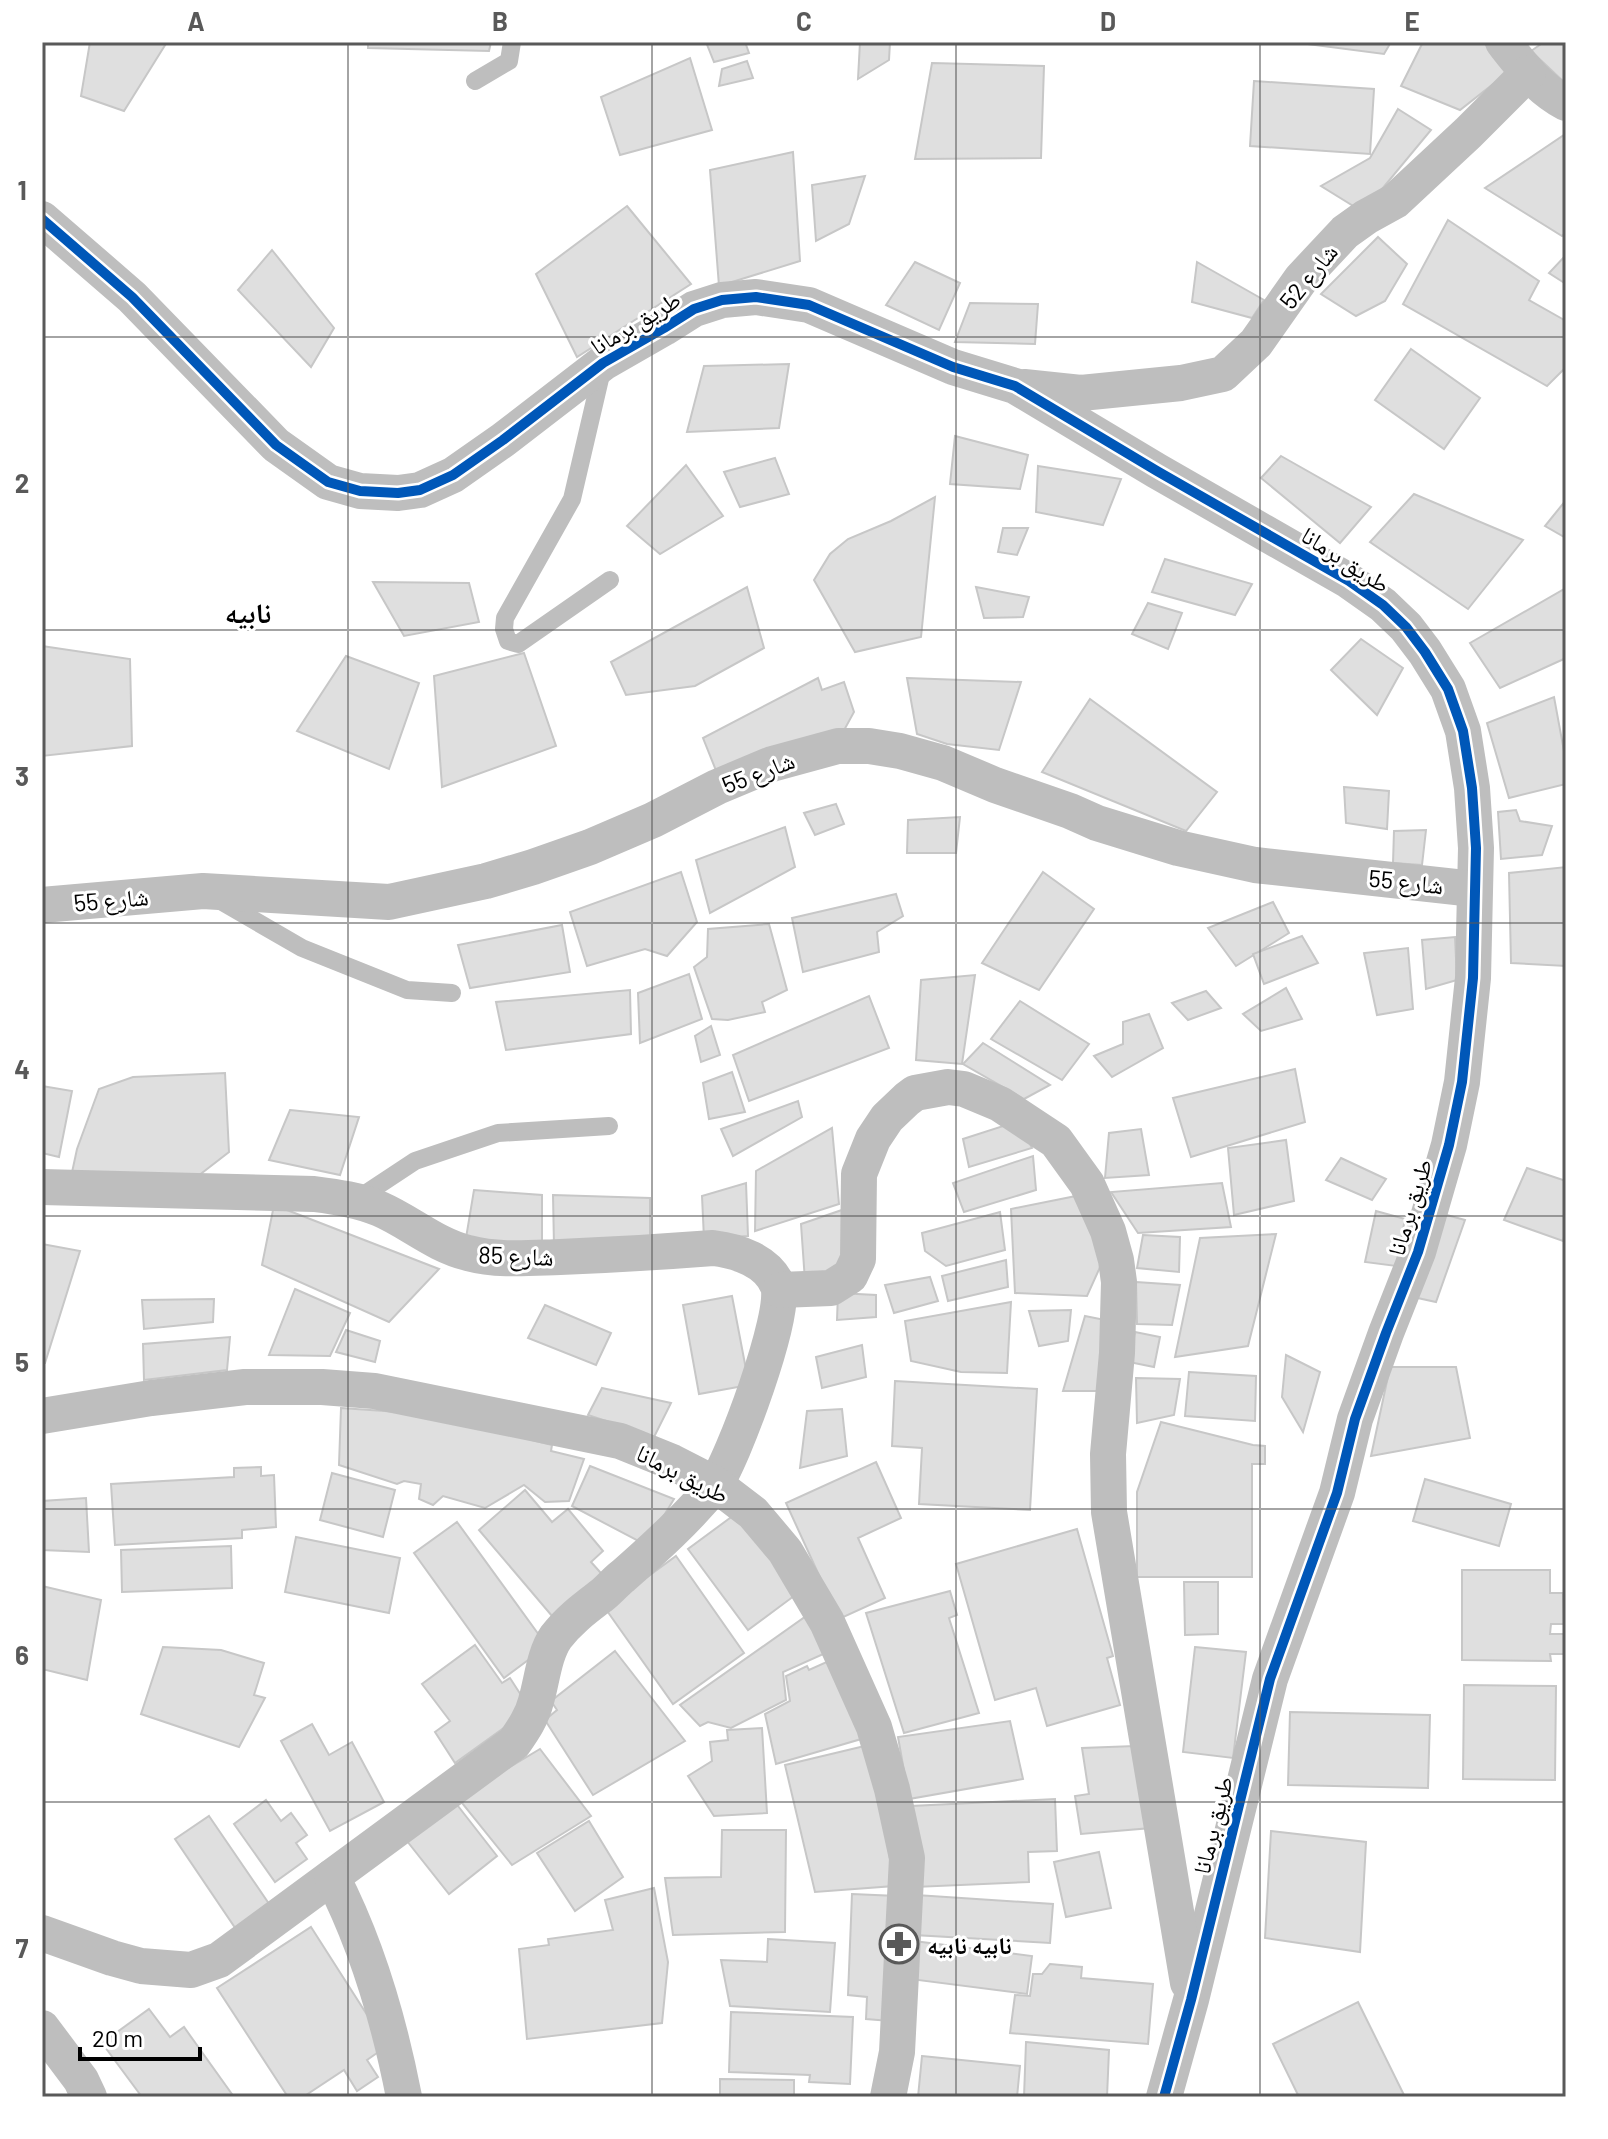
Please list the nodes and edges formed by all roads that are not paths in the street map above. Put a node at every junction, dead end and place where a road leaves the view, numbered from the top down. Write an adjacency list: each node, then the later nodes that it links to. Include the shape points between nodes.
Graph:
1 (512, 42): 4 (lane, via 509,61)
2 (1503, 42): 3 (street)
3 (1528, 73): 5 (street); 8 (street, شارع 52, via 1395,201 1345,232 1301,279 1256,343 1223,374 1081,393)
4 (475, 81)
5 (1566, 103)
6 (42, 219): 7 (street, طريق برمانا, via 132,297 276,445 328,482 360,491 420,490 453,475)
7 (603, 363): 8 (street, طريق برمانا, via 694,309 756,297 809,305 953,367); 9 (lane, via 572,499 505,618 508,641 518,644)
8 (1015, 386): 10 (street, طريق برمانا, via 1349,581 1406,627 1448,689 1463,731 1472,788)
9 (610, 580)
10 (1474, 889): 11 (street, شارع 55, via 1255,865 1178,848 1097,823 943,763 900,751 838,746 772,764 590,847 435,893 389,902); 22 (street, طريق برمانا, via 1473,978 1449,1145 1418,1252 1355,1419 1337,1493 1270,1679)
11 (203, 891): 12 (street, شارع 55); 13 (lane, via 302,948 407,990)
12 (42, 905)
13 (452, 993)
14 (609, 1126): 16 (lane, via 498,1133 415,1161)
15 (42, 1187): 16 (street, شارع 85, via 314,1194)
16 (356, 1200): 17 (street, شارع 85, via 468,1253 514,1259 727,1249 757,1262)
17 (780, 1290): 19 (street, via 750,1408); 22 (street, via 831,1288 850,1276 858,1259 859,1174 887,1118 915,1093 964,1089 1000,1104 1056,1141 1087,1184 1108,1231 1119,1282 1109,1512)
18 (42, 1416): 19 (street, طريق برمانا, via 245,1387 374,1391 620,1441)
19 (715, 1484): 20 (street, via 664,1540 581,1610 554,1640 529,1721 514,1743); 26 (street, طريق برمانا, via 753,1513 785,1551 827,1622 874,1727 892,1789 907,1858 897,2052)
20 (332, 1877): 21 (street, via 219,1960 191,1970 141,1966); 25 (street, via 370,1963)
21 (42, 1933)
22 (1191, 2000): 27 (street, طريق برمانا)
23 (42, 2030): 24 (street)
24 (89, 2097)
25 (404, 2097)
26 (888, 2097)
27 (1164, 2097)

